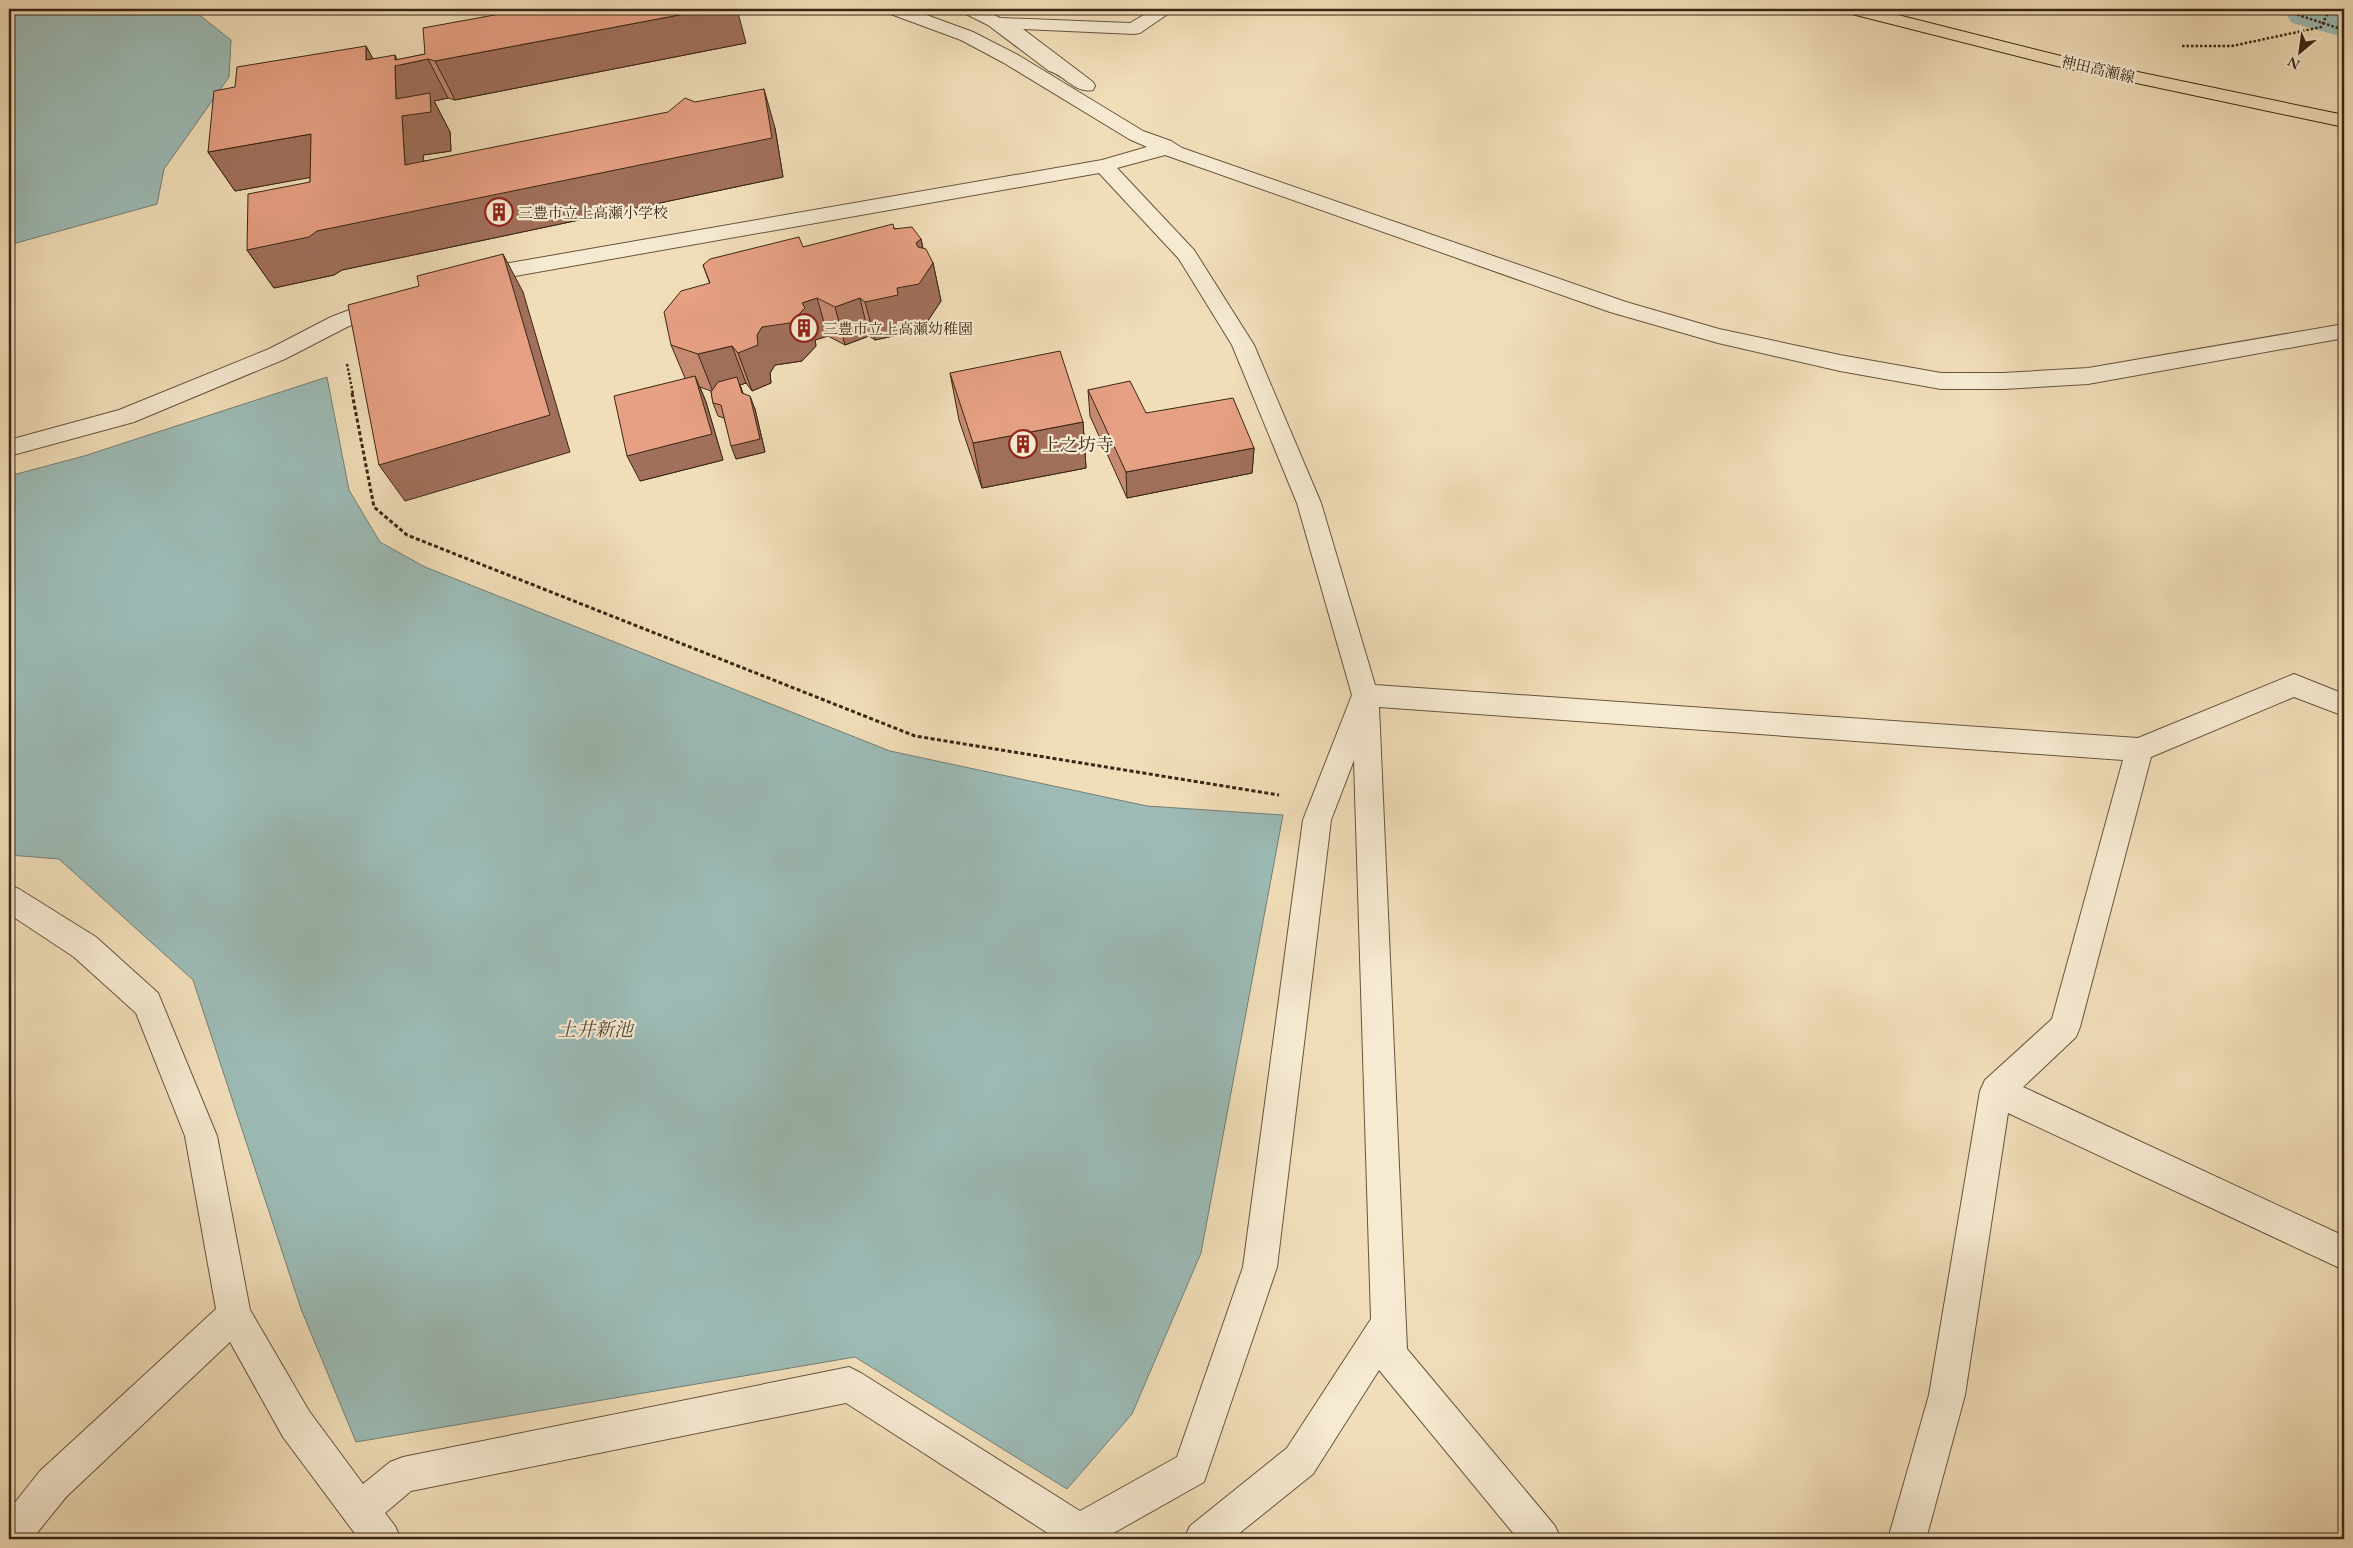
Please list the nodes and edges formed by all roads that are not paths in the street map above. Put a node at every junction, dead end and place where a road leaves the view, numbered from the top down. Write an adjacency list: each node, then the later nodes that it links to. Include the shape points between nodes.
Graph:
1 (894, 9): 7 (street, via 968,36 1136,135)
2 (970, 9): 5 (street)
3 (1166, 9): 5 (street, via 1134,29)
4 (1854, 9): 6 (main road, 神田高瀬線, via 2071,63)
5 (995, 23): 7 (street, via 1016,33)
6 (2344, 121)
7 (1165, 146): 8 (street); 11 (street, via 1618,307 1718,336 1942,381 2088,376)
8 (1104, 166): 9 (street); 13 (street, via 1187,256 1243,345 1309,503)
9 (457, 279)
10 (402, 297): 12 (street, via 339,322 277,354 126,416)
11 (2344, 331)
12 (9, 448)
13 (1365, 696): 15 (street); 20 (street); 22 (street, via 1317,820 1260,1267 1191,1469)
14 (2344, 704): 15 (street, via 2294,685)
15 (2139, 750): 17 (street, via 2065,1027)
16 (9, 898): 19 (street, via 85,947 147,1002 201,1136)
17 (1996, 1091): 18 (street); 27 (street, via 1947,1394)
18 (2344, 1253)
19 (234, 1315): 21 (street, via 296,1424); 23 (street, via 53,1484)
20 (1389, 1323): 25 (street, via 1300,1461); 26 (street, via 1390,1356)
21 (360, 1510): 22 (street, via 403,1475 849,1385); 24 (street)
22 (1094, 1536)
23 (9, 1539)
24 (382, 1539)
25 (1203, 1539)
26 (1542, 1539)
27 (1907, 1539)

